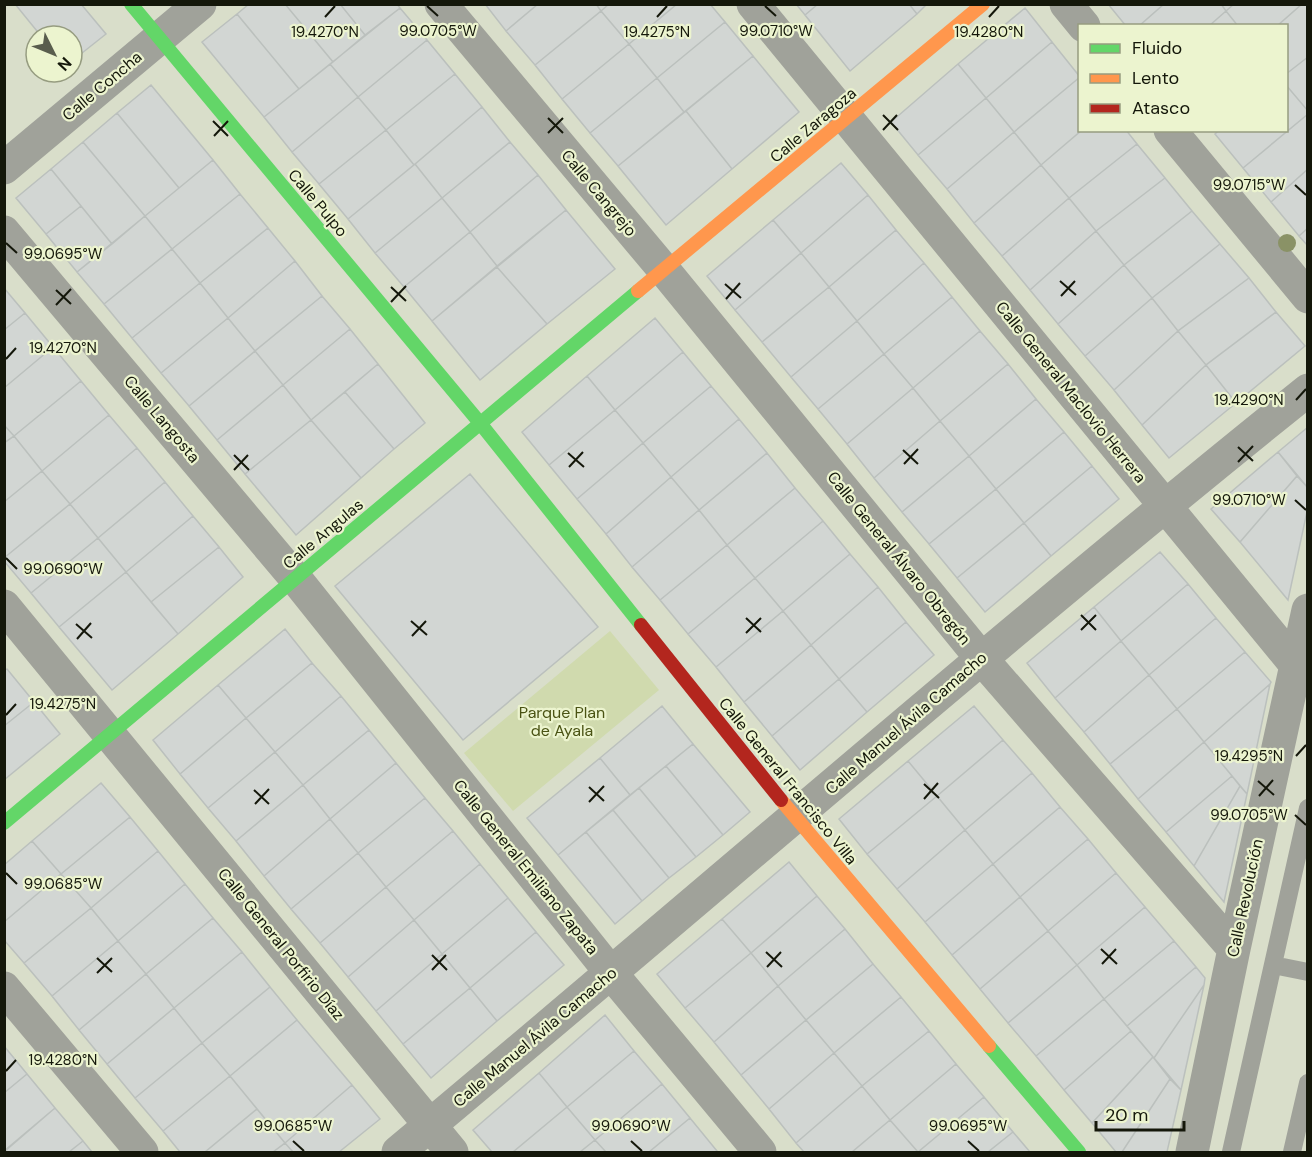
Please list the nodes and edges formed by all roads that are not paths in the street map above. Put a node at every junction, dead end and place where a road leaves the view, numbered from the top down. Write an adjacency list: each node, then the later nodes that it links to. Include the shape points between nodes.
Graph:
1 (131, 4): 8 (street, Calle Pulpo)
2 (200, 4): 8 (street, Calle Concha)
3 (441, 4): 13 (street, Calle Cangrejo)
4 (753, 4): 9 (street, Calle General Maclovio Herrera)
5 (983, 4): 9 (street, Calle Zaragoza)
6 (1066, 4): 7 (street)
7 (1082, 24)
8 (158, 39): 11 (street, Calle Concha); 16 (street, Calle Pulpo)
9 (847, 120): 13 (street, Calle Zaragoza); 17 (street, Calle General Maclovio Herrera)
10 (1172, 132): 14 (street)
11 (4, 168)
12 (4, 232): 18 (street, Calle Langosta)
13 (663, 270): 16 (street, Calle Angulas); 21 (street, Calle General Álvaro Obregón)
14 (1308, 297)
15 (1308, 390): 17 (street, Calle Manuel Ávila Camacho)
16 (480, 423): 18 (street, Calle Angulas); 25 (street, Calle General Francisco Villa)
17 (1164, 506): 21 (street, Calle Manuel Ávila Camacho); 22 (street, Calle General Maclovio Herrera)
18 (296, 579): 23 (street, Calle Angulas); 30 (street, Calle General Emiliano Zapata)
19 (4, 606): 23 (street, Calle General Porfirio Díaz)
20 (1308, 610): 22 (street, Calle Revolución)
21 (981, 658): 25 (street, Calle Manuel Ávila Camacho); 27 (street, Calle General Álvaro Obregón)
22 (1295, 664): 27 (street, Calle Revolución)
23 (111, 735): 26 (street, Calle Angulas); 33 (street, Calle General Porfirio Díaz)
24 (1308, 808): 28 (lane)
25 (795, 818): 30 (street, Calle Manuel Ávila Camacho); 38 (street, Calle General Francisco Villa)
26 (4, 823)
27 (1234, 949): 39 (street, Calle Revolución)
28 (1273, 965): 29 (lane); 40 (lane)
29 (1308, 972)
30 (611, 973): 33 (street, Calle Manuel Ávila Camacho); 37 (street, Calle General Emiliano Zapata)
31 (4, 988): 34 (street)
32 (1308, 1083): 41 (lane)
33 (430, 1126): 35 (street, Calle Manuel Ávila Camacho); 36 (street, Calle General Porfirio Díaz)
34 (142, 1152)
35 (398, 1152)
36 (452, 1152)
37 (760, 1152)
38 (1079, 1152)
39 (1192, 1152)
40 (1231, 1152)
41 (1292, 1152)

